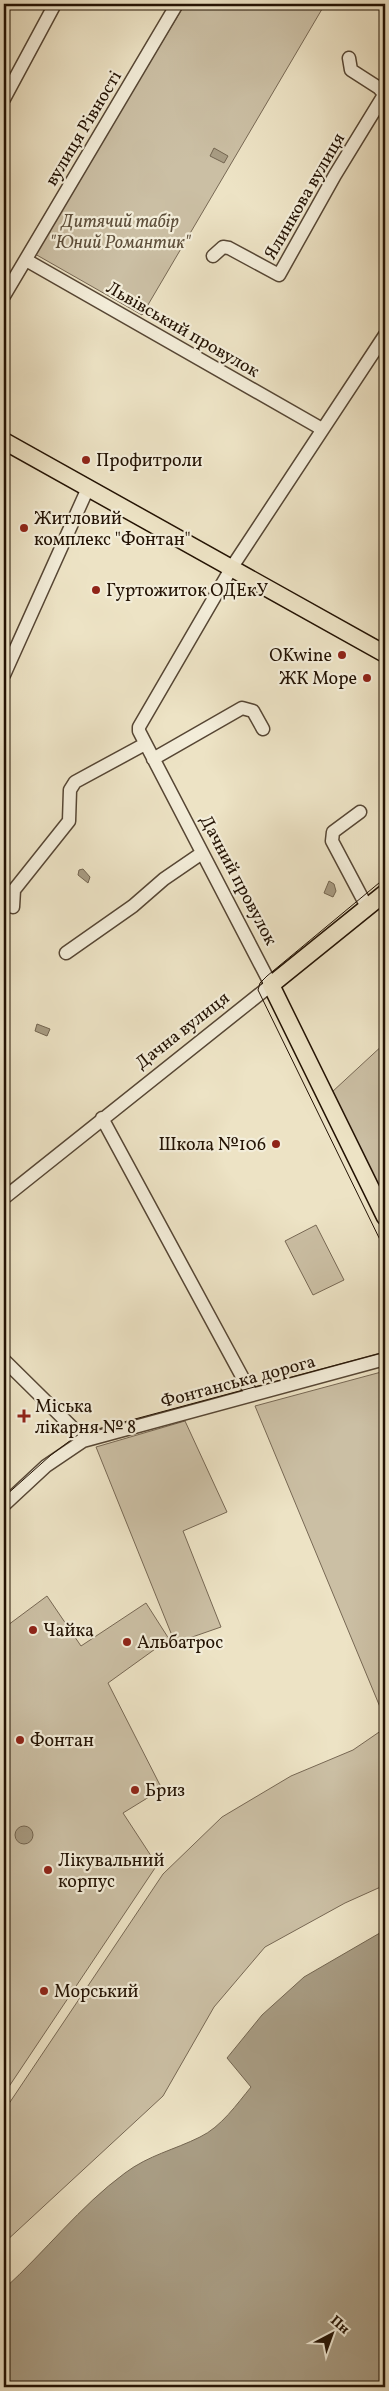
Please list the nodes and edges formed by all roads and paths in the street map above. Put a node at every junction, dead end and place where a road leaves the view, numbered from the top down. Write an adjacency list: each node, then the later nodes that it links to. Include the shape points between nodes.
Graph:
1 (55, 4): 5 (street)
2 (177, 4): 7 (street, вулиця Рівності)
3 (349, 58): 4 (street, via 351,70)
4 (385, 95): 6 (street, Ялинкова вулиця, via 279,275 229,248 223,247)
5 (4, 99)
6 (214, 256)
7 (26, 260): 8 (street, вулиця Рівності); 10 (street, Львівський провулок)
8 (4, 296)
9 (385, 335): 10 (street)
10 (322, 429): 13 (street)
11 (4, 441): 12 (main road)
12 (88, 488): 13 (main road); 15 (street)
13 (232, 567): 14 (main road); 17 (street, Дачний провулок, via 140,724 138,731)
14 (385, 654)
15 (4, 675)
16 (263, 729): 18 (street, via 253,711 242,708)
17 (146, 744): 18 (street, Дачний провулок); 22 (street, via 74,782 70,790 69,822 14,890)
18 (153, 759): 20 (street, Дачний провулок)
19 (360, 812): 23 (street, via 333,832 332,841)
20 (202, 853): 24 (street); 25 (street, Дачний провулок)
21 (385, 893): 23 (main road, Дачна вулиця)
22 (13, 907)
23 (367, 907): 25 (main road, Дачна вулиця)
24 (66, 953)
25 (271, 985): 26 (street, Дачна вулиця); 28 (main road, Дачний провулок)
26 (102, 1118): 27 (street, Дачна вулиця); 31 (street)
27 (4, 1198)
28 (385, 1218)
29 (385, 1359): 31 (street, Фонтанська дорога)
30 (4, 1360): 32 (street)
31 (252, 1395): 32 (street, Фонтанська дорога)
32 (83, 1441): 33 (street, Фонтанська дорога, via 46,1466)
33 (4, 1505)

